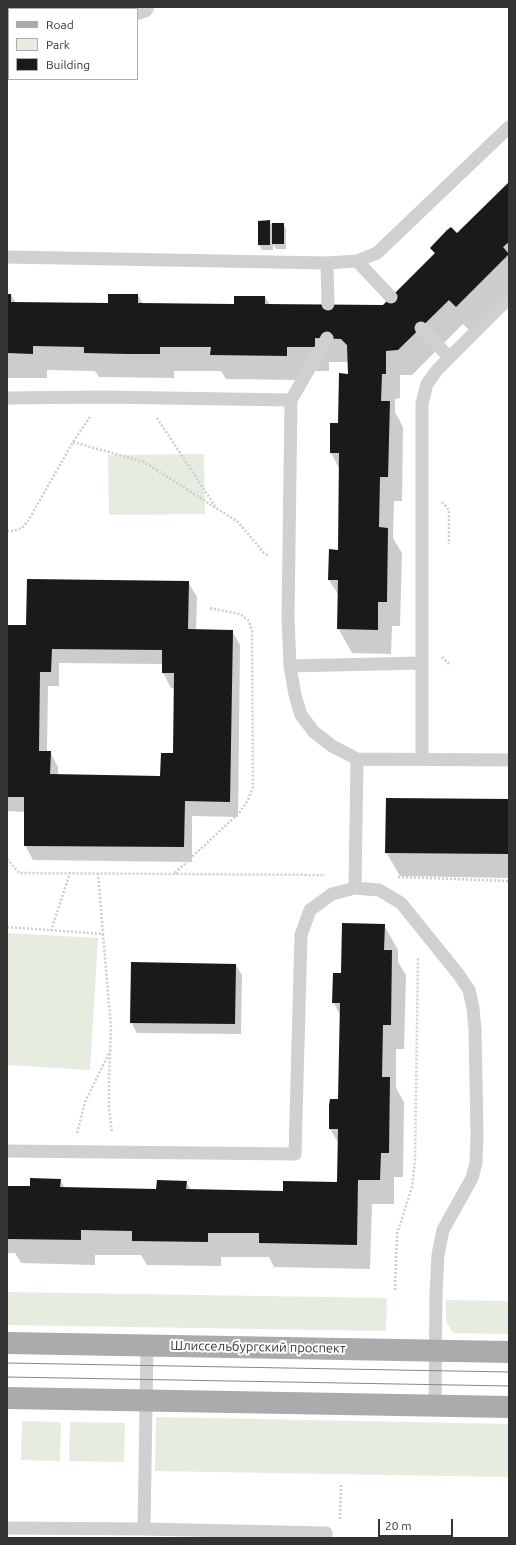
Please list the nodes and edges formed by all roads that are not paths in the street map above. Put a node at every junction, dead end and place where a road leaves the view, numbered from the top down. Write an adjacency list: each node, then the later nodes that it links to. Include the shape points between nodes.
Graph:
1 (509, 127): 3 (lane, via 378,254)
2 (7, 257): 4 (lane)
3 (357, 261): 4 (lane); 5 (lane)
4 (327, 263): 7 (lane)
5 (391, 297)
6 (509, 298): 10 (lane)
7 (328, 304)
8 (421, 328): 10 (lane)
9 (327, 338): 12 (lane)
10 (449, 357): 13 (lane, via 427,384 422,404)
11 (7, 398): 12 (lane)
12 (290, 400): 14 (lane)
13 (421, 663): 14 (lane); 16 (lane)
14 (290, 666): 15 (lane, via 301,715 314,732 332,746)
15 (357, 759): 16 (lane); 18 (lane)
16 (422, 760): 17 (lane)
17 (509, 760)
18 (355, 882): 19 (lane, via 310,910 301,935 295,1154); 22 (lane, via 379,890 401,903 459,975 469,990 473,1008 476,1163 472,1178 443,1230 438,1255)
19 (7, 1151)
20 (7, 1343): 21 (main road, Шлиссельбургский проспект)
21 (147, 1345): 22 (main road, Шлиссельбургский проспект); 25 (lane)
22 (436, 1351): 23 (main road, Шлиссельбургский проспект); 26 (lane)
23 (509, 1352)
24 (7, 1398): 25 (main road)
25 (146, 1401): 26 (main road); 29 (lane)
26 (435, 1406): 27 (main road)
27 (509, 1407)
28 (7, 1528): 29 (lane)
29 (144, 1529): 30 (lane)
30 (191, 1534): 31 (lane, via 326,1533)
31 (326, 1538)

